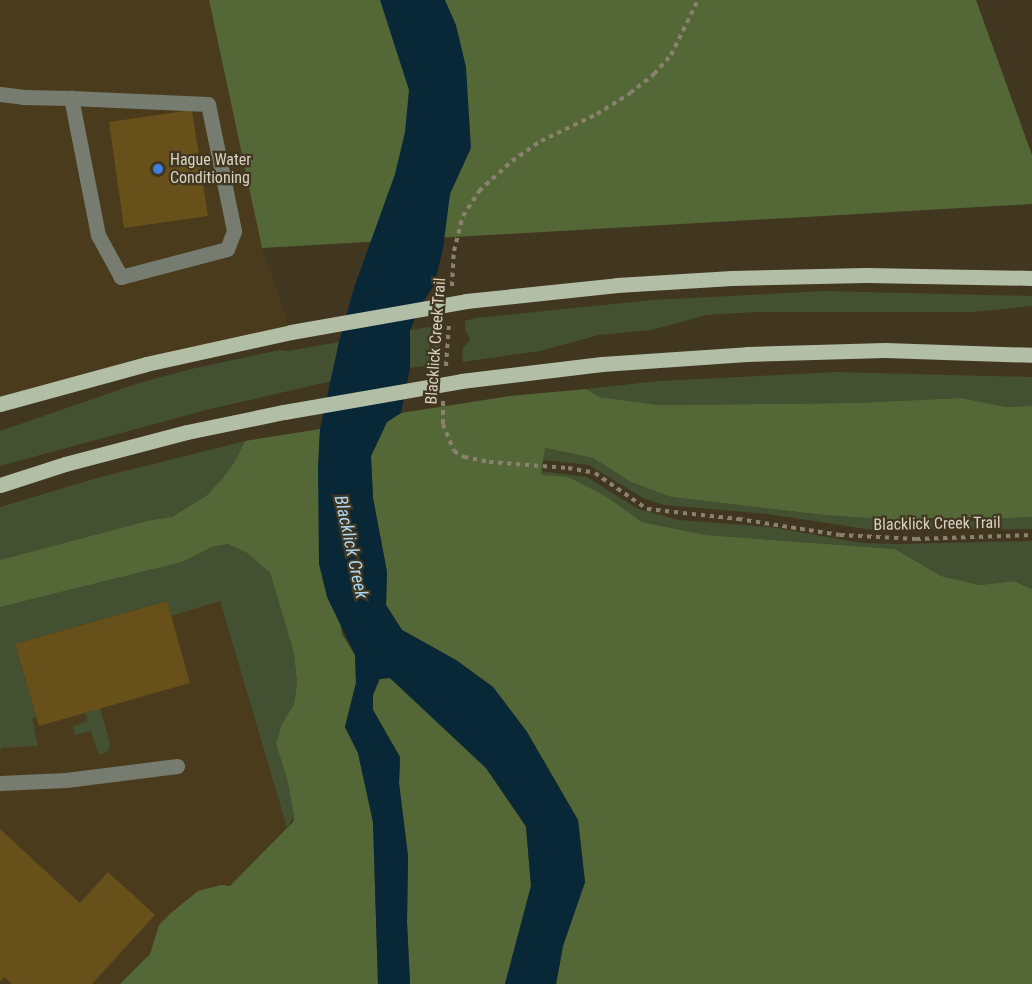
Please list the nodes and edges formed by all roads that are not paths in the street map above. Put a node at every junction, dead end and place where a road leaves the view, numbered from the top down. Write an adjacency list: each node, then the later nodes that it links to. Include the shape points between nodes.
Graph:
1 (0, 94): 2 (lane)
2 (71, 98): 2 (lane, via 98,235 121,277 227,249 234,231 208,104)
3 (1032, 278): 5 (main road, bridge, via 732,278 466,301 291,332 146,364)
4 (1032, 355): 6 (main road, bridge, via 885,350 736,355 602,364 461,381 187,432)
5 (0, 404)
6 (0, 485)
7 (177, 766): 8 (lane, via 66,780)
8 (0, 783)

